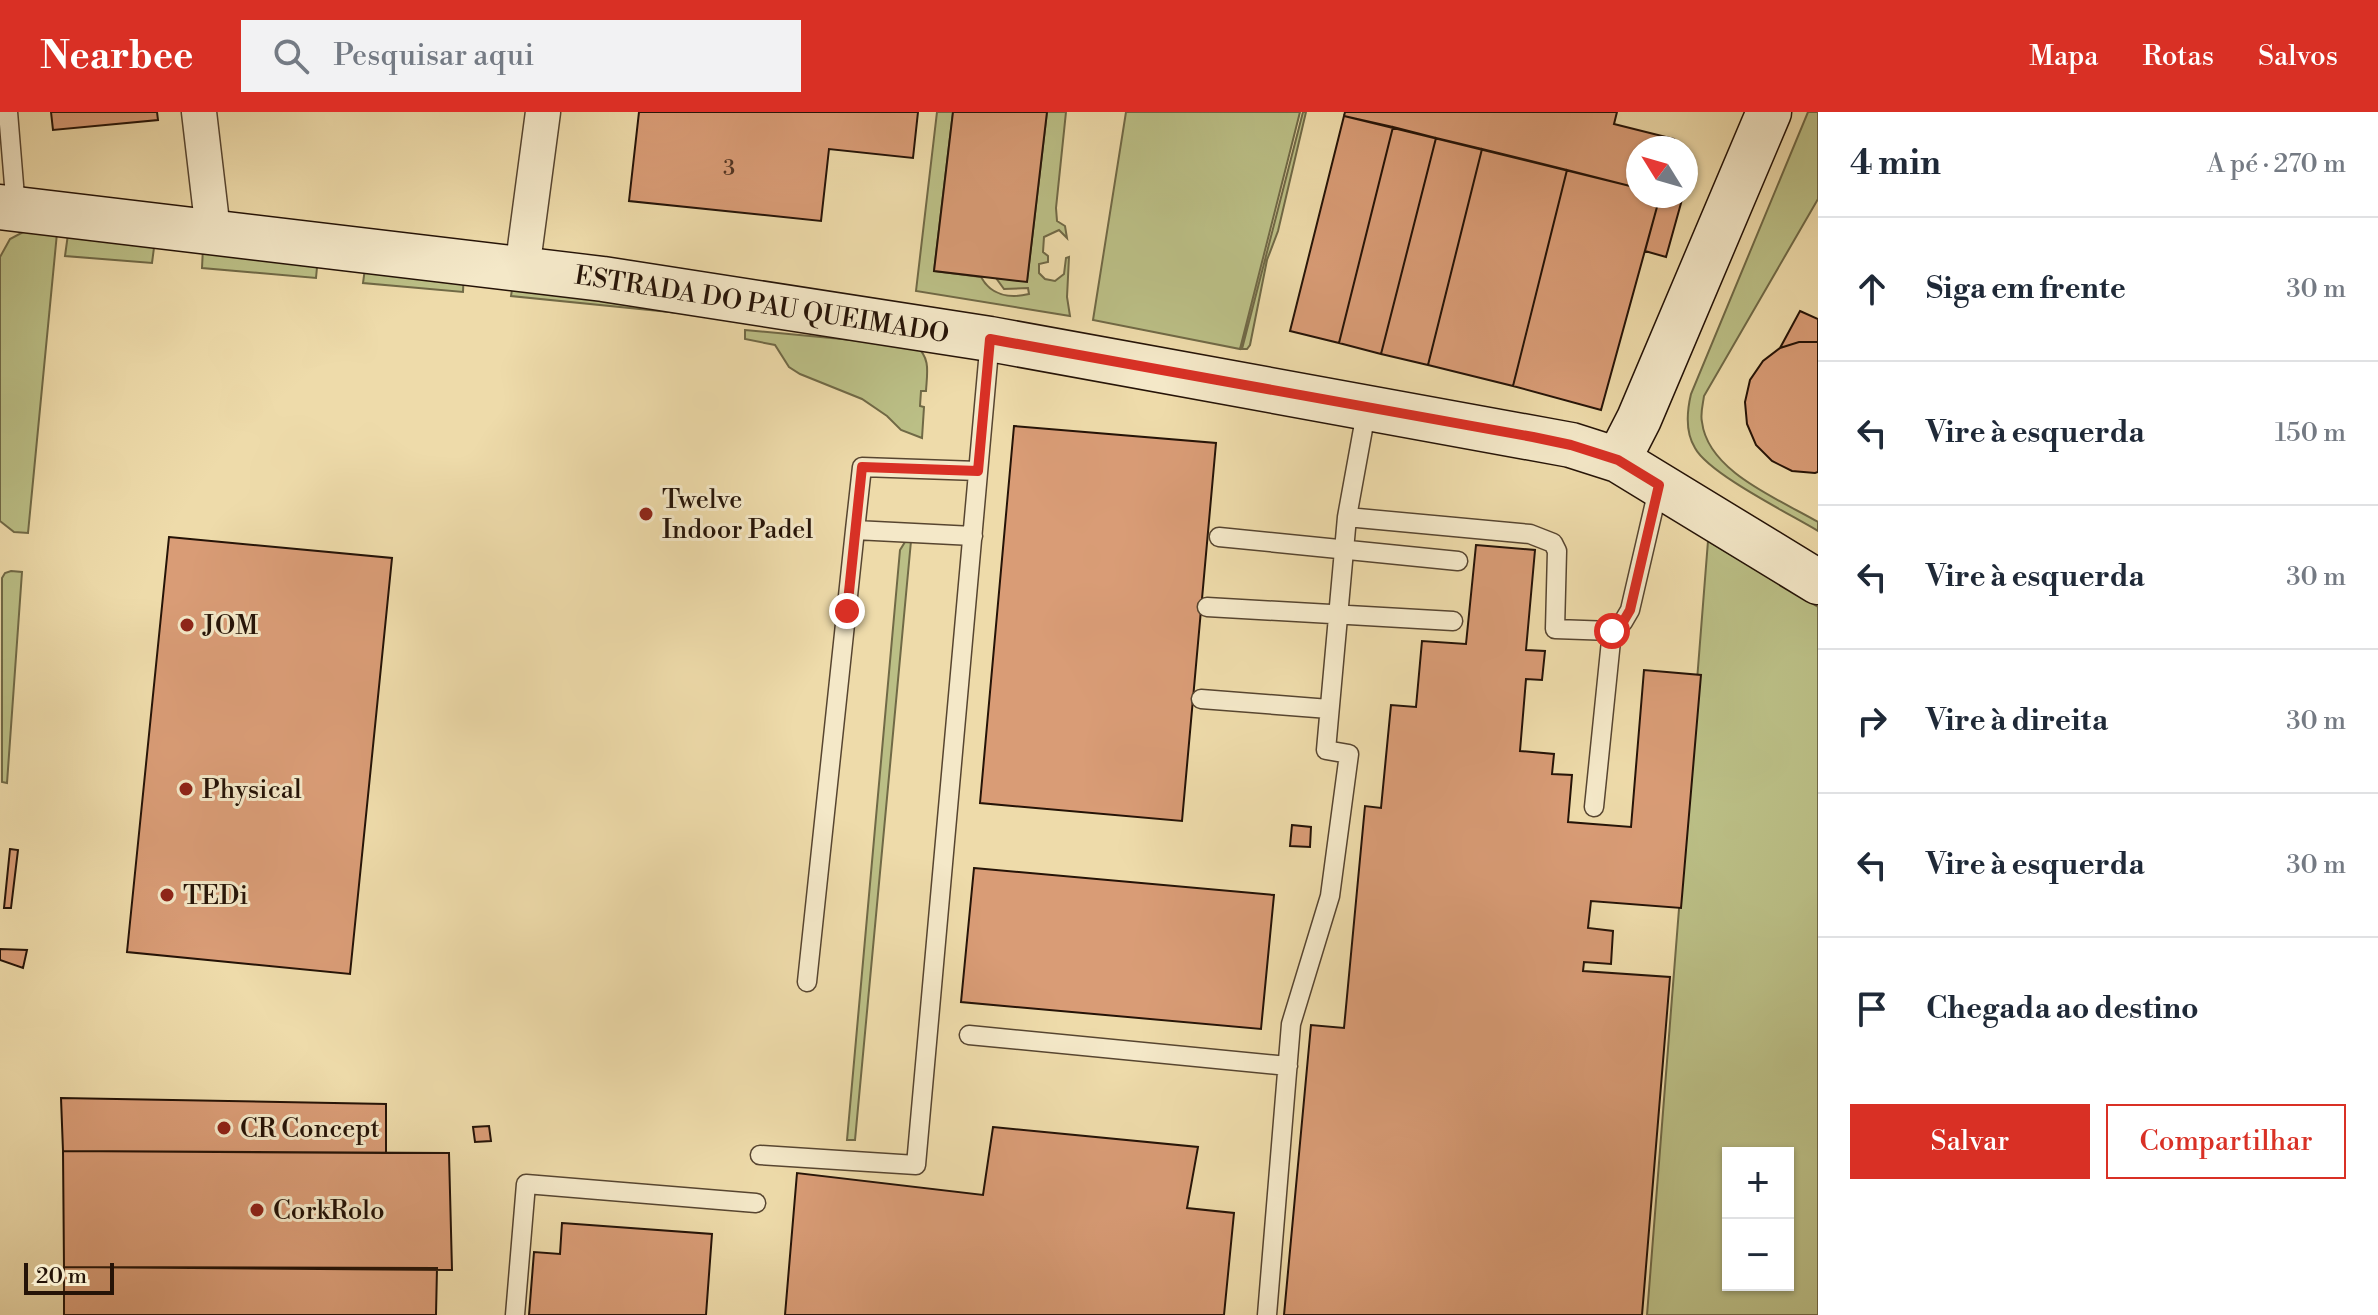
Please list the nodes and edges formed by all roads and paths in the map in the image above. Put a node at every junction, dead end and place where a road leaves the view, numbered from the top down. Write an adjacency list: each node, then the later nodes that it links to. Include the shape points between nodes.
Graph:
1 (8, 112): 5 (lane)
2 (199, 112): 6 (street)
3 (543, 112): 7 (street)
4 (1769, 112): 10 (street)
5 (8, 208): 6 (street, ESTRADA DO PAU QUEIMADO)
6 (213, 231): 7 (street, ESTRADA DO PAU QUEIMADO)
7 (522, 270): 8 (street, ESTRADA DO PAU QUEIMADO)
8 (990, 339): 9 (street, ESTRADA DO PAU QUEIMADO); 11 (lane)
9 (1367, 407): 10 (street, ESTRADA DO PAU QUEIMADO, via 1571,445); 13 (lane)
10 (1618, 460): 12 (street, ESTRADA DO PAU QUEIMADO)
11 (978, 471): 14 (lane, via 862,467); 15 (lane)
12 (1659, 485): 19 (street, ESTRADA DO PAU QUEIMADO); 23 (lane, via 1630,610)
13 (1347, 517): 17 (lane); 23 (lane, via 1543,537 1557,551 1555,629)
14 (855, 530): 15 (lane); 27 (lane)
15 (973, 536): 30 (lane, via 916,1165)
16 (1219, 537): 17 (lane)
17 (1344, 550): 18 (lane); 21 (lane)
18 (1458, 561)
19 (1818, 582)
20 (1207, 607): 21 (lane)
21 (1338, 614): 22 (lane); 25 (lane)
22 (1453, 621)
23 (1612, 631): 26 (lane)
24 (1201, 699): 25 (lane)
25 (1329, 709): 29 (lane, via 1326,750 1349,754 1330,896 1291,1024)
26 (1594, 807)
27 (807, 982)
28 (969, 1035): 29 (lane)
29 (1288, 1066): 33 (lane)
30 (760, 1155)
31 (756, 1203): 32 (lane, via 526,1184)
32 (515, 1315)
33 (1267, 1315)

